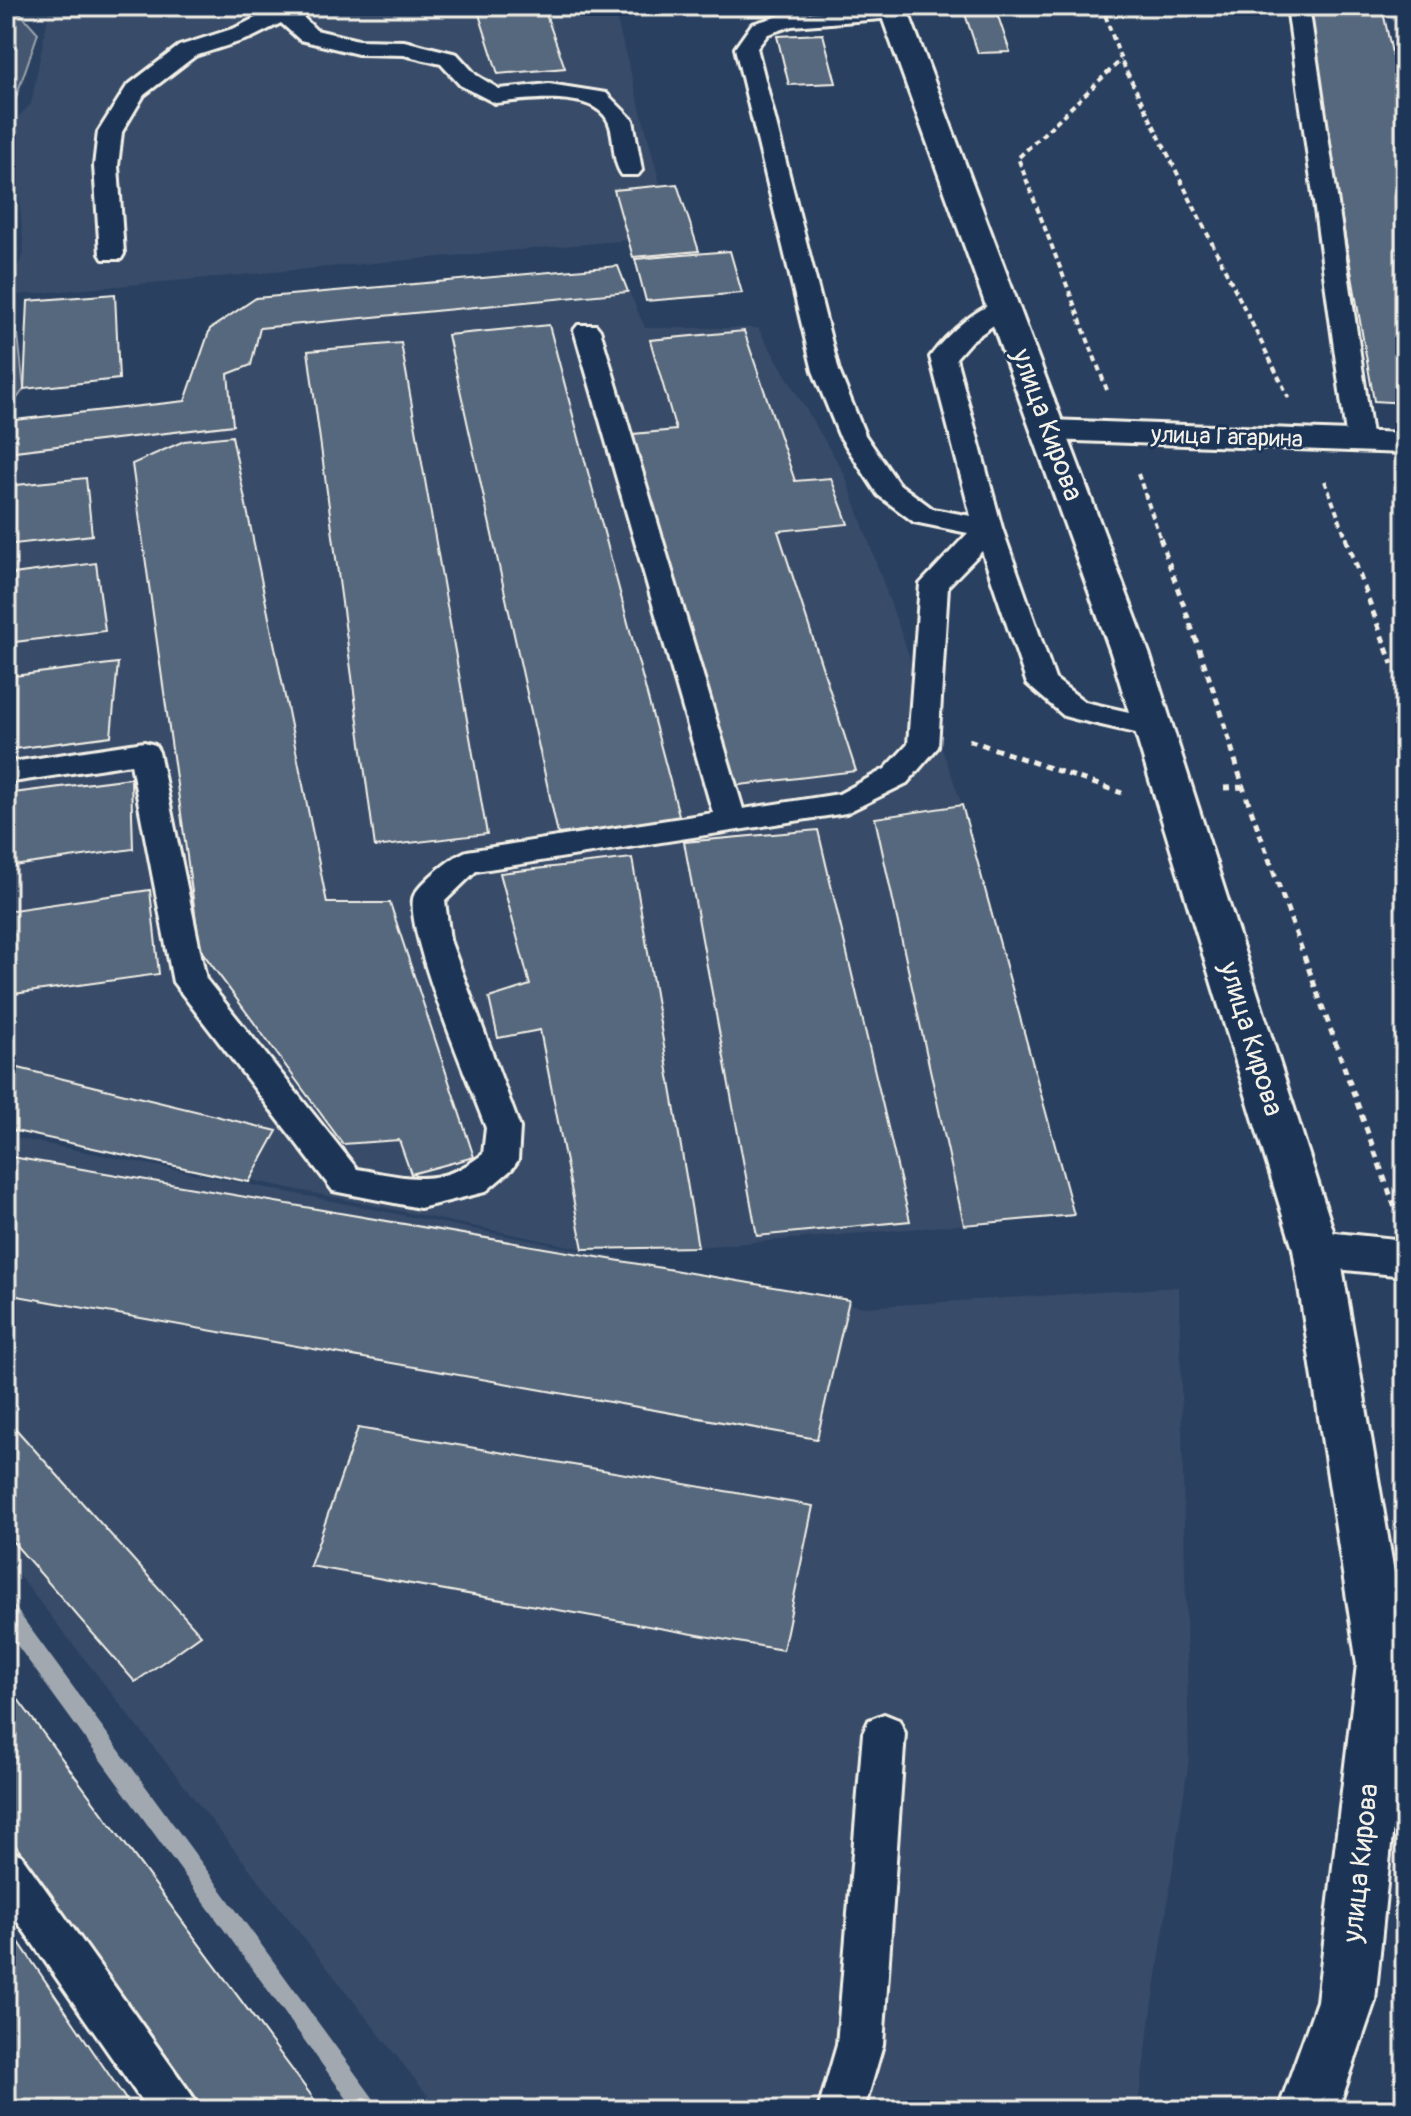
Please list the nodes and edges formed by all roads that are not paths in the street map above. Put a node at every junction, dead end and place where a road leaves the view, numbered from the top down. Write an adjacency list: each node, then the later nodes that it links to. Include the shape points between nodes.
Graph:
1 (1298, 6): 9 (lane)
2 (893, 8): 6 (main road, улица Кирова); 11 (lane, via 790,20 760,29 746,48 826,371 852,435 888,489 924,516)
3 (282, 10): 4 (lane, via 308,35 449,59 468,80 495,96 549,91 598,98 621,120); 5 (lane, via 243,33 187,51 135,91 110,132 106,166)
4 (630, 170)
5 (112, 254)
6 (1003, 307): 8 (main road, улица Кирова); 11 (lane, via 943,357)
7 (587, 330): 14 (lane)
8 (1050, 430): 9 (main road, улица Гагарина); 12 (main road, улица Кирова)
9 (1360, 442): 10 (main road, улица Гагарина)
10 (1405, 443)
11 (988, 528): 12 (lane, via 1042,684 1075,709); 14 (lane, via 934,584 923,747 896,776 846,803)
12 (1153, 727): 16 (main road, улица Кирова)
13 (6, 773): 14 (lane, via 144,752 190,982 346,1181 420,1194 472,1182 500,1160 503,1128 434,940 429,898 467,862)
14 (730, 819)
15 (1402, 1239): 16 (main road)
16 (1316, 1249): 21 (main road, улица Кирова, via 1383,1664 1346,2001)
17 (884, 1733): 20 (lane, via 860,2045)
18 (6, 1869): 19 (lane)
19 (175, 2110)
20 (841, 2110)
21 (1308, 2110)

